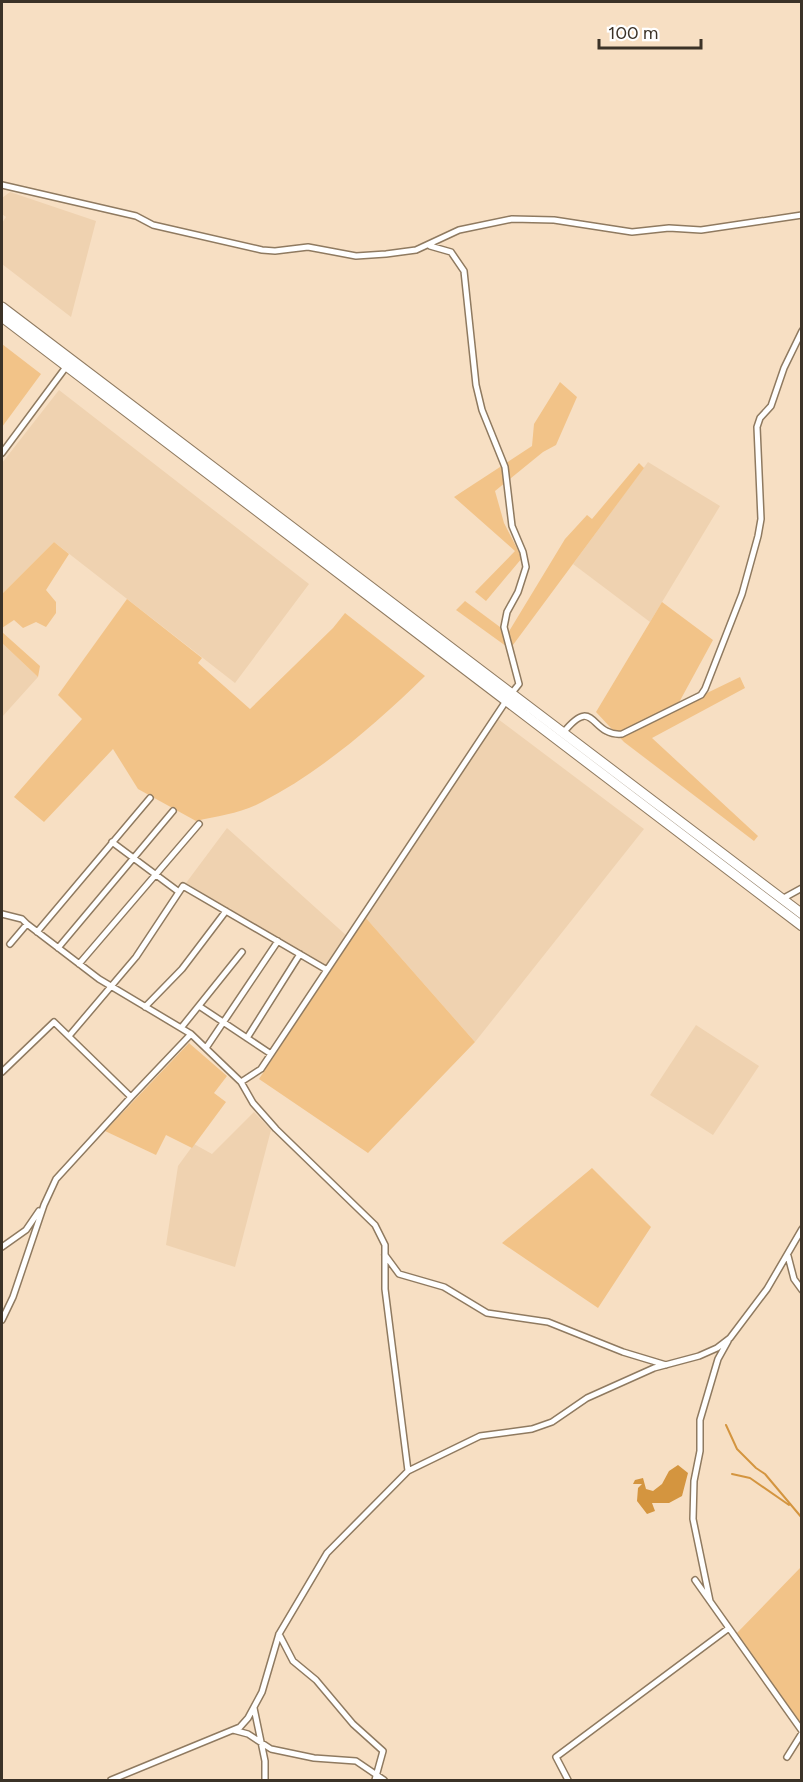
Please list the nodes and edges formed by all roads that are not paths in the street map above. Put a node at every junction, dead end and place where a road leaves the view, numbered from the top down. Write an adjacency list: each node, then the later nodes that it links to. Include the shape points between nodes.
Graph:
1 (2, 185): 3 (street, via 262,250 308,247 356,256 416,250)
2 (801, 215): 3 (street, via 701,230 632,232 554,220 512,219 459,230)
3 (428, 245): 9 (street, via 451,252 464,271 476,385 505,467 512,526 525,560 525,574 504,620 508,651 519,684)
4 (2, 307): 9 (highway)
5 (2, 317): 7 (highway)
6 (801, 331): 10 (street, via 771,406 757,427 761,519 758,536 742,594 705,689 693,700 622,734 604,730 582,715)
7 (66, 367): 8 (street); 9 (highway)
8 (2, 453)
9 (509, 698): 10 (highway); 24 (highway); 32 (street)
10 (563, 733): 19 (highway)
11 (150, 798): 14 (street)
12 (173, 811): 15 (street)
13 (199, 824): 16 (street)
14 (112, 842): 15 (street); 25 (street)
15 (133, 858): 16 (street); 28 (street)
16 (156, 875): 18 (street); 31 (street)
17 (801, 888): 19 (street)
18 (179, 892): 20 (street, via 183,886); 33 (street)
19 (782, 899): 22 (highway)
20 (226, 911): 26 (street); 35 (street, via 182,969)
21 (2, 914): 23 (street)
22 (801, 914)
23 (27, 924): 25 (street); 27 (street)
24 (801, 926)
25 (37, 932): 28 (street)
26 (278, 941): 30 (street); 36 (street)
27 (10, 944)
28 (58, 948): 31 (street)
29 (242, 952): 34 (street)
30 (300, 954): 32 (street); 40 (street)
31 (79, 964): 33 (street)
32 (327, 970): 42 (street)
33 (112, 987): 35 (street); 39 (street)
34 (199, 1006): 36 (street); 37 (street)
35 (145, 1007): 37 (street)
36 (224, 1022): 40 (street); 41 (street)
37 (181, 1028): 38 (street)
38 (191, 1034): 41 (street); 45 (street)
39 (69, 1036): 43 (street, via 54,1022); 45 (street)
40 (247, 1038): 42 (street)
41 (206, 1048): 44 (street)
42 (271, 1054): 44 (street, via 261,1069)
43 (2, 1072)
44 (241, 1082): 49 (street, via 276,1129 375,1225 385,1245)
45 (131, 1097): 46 (street, via 56,1179)
46 (44, 1205): 48 (street, via 26,1230); 52 (street, via 14,1297)
47 (801, 1229): 50 (street)
48 (2, 1247)
49 (385, 1255): 54 (street, via 399,1274 444,1287 487,1312 548,1322 622,1352); 55 (street, via 384,1289)
50 (788, 1256): 51 (street); 53 (street)
51 (801, 1290)
52 (2, 1320)
53 (730, 1338): 54 (street, via 699,1356); 57 (street, via 718,1359 700,1420 700,1451 694,1481 693,1519)
54 (667, 1365): 55 (street, via 587,1398 552,1422 511,1434 480,1436)
55 (408, 1471): 59 (street, via 327,1553)
56 (695, 1580): 57 (street)
57 (710, 1601): 58 (street)
58 (729, 1628): 62 (street); 69 (street, via 556,1757)
59 (279, 1634): 60 (street); 65 (street, via 293,1661 383,1751)
60 (254, 1707): 61 (street, via 240,1727); 63 (street)
61 (232, 1730): 63 (street); 66 (street)
62 (801, 1732): 64 (street)
63 (260, 1741): 65 (street, via 271,1749 303,1756 356,1761); 67 (street, via 266,1761)
64 (787, 1757)
65 (375, 1778): 68 (street)
66 (111, 1780)
67 (265, 1780)
68 (384, 1780)
69 (568, 1780)

